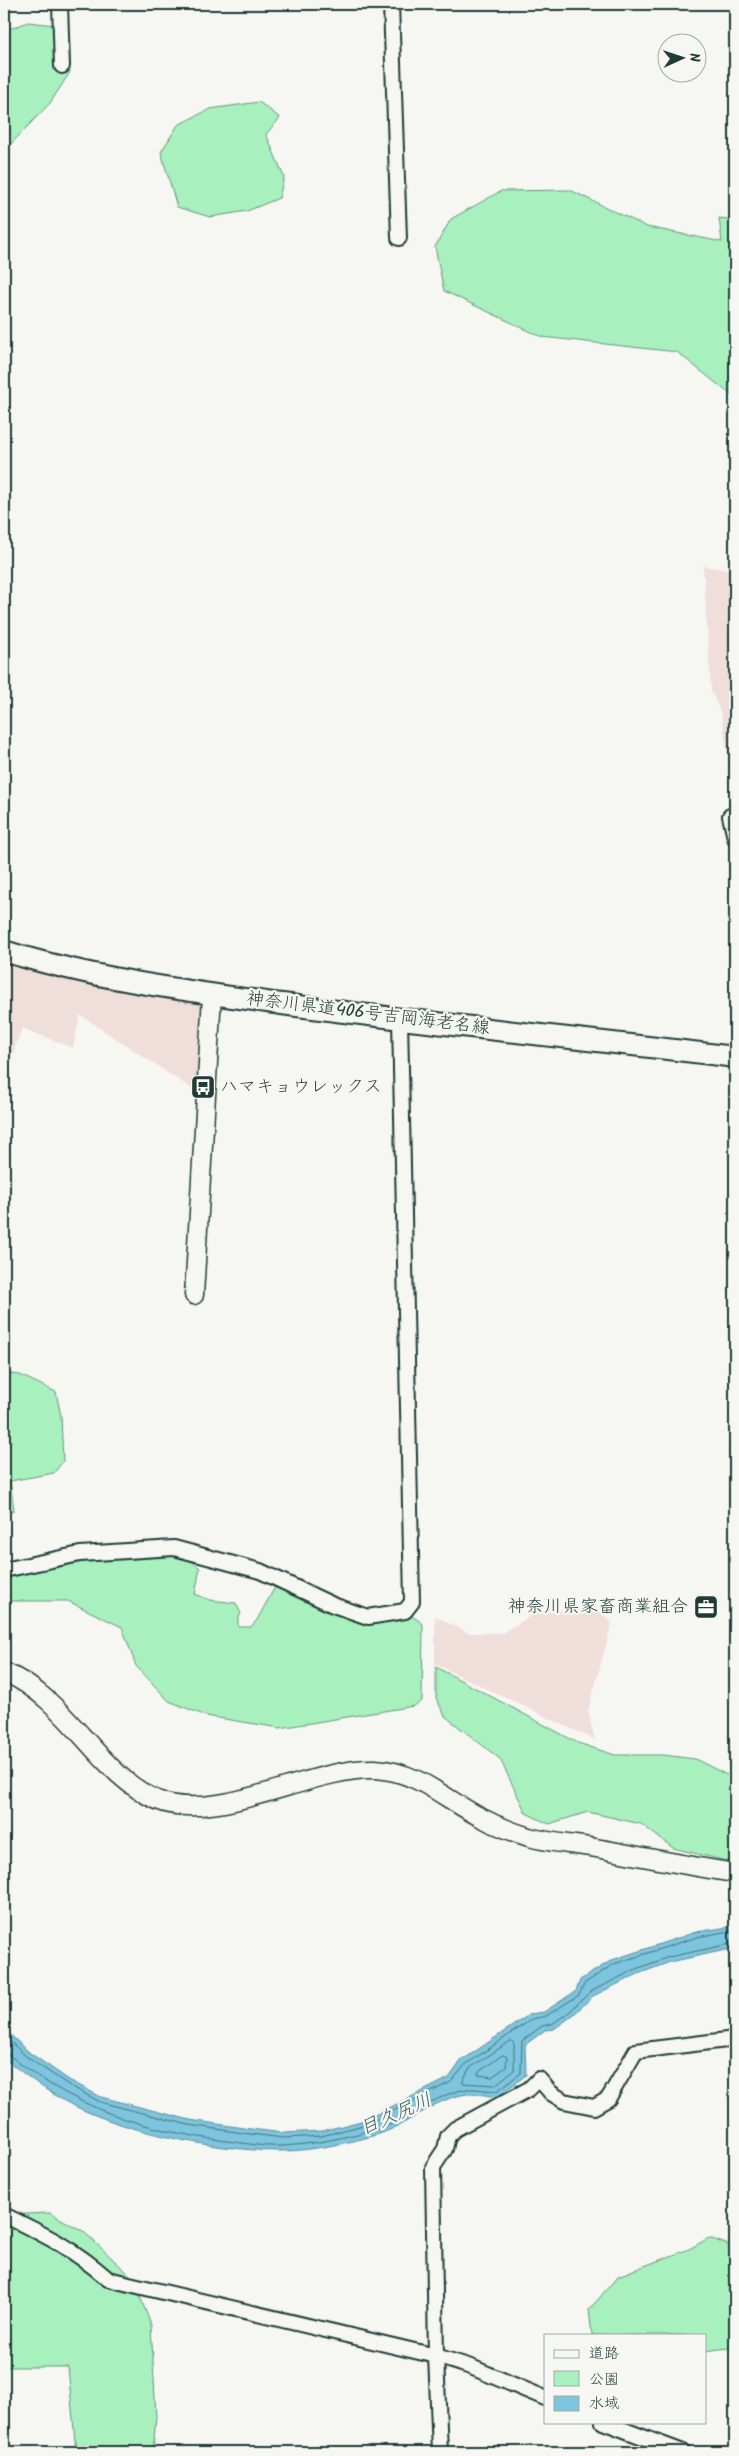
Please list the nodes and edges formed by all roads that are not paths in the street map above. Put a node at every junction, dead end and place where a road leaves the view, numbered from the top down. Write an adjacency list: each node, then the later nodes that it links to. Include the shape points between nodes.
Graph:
1 (60, 4): 3 (street)
2 (391, 4): 4 (street)
3 (62, 66)
4 (399, 238)
5 (730, 816): 6 (street)
6 (735, 838)
7 (4, 951): 8 (main road, 神奈川県道406号吉岡海老名線, via 111,978)
8 (212, 996): 9 (main road, 神奈川県道406号吉岡海老名線); 11 (street)
9 (400, 1020): 10 (main road, 神奈川県道406号吉岡海老名線); 12 (street, via 410,1608 368,1617 333,1605 260,1571 174,1548 80,1554)
10 (735, 1057)
11 (194, 1296)
12 (4, 1570)
13 (4, 1672): 14 (street, via 45,1696 126,1779 158,1800 186,1806 213,1803 254,1796 339,1773 374,1769 401,1774 426,1784 480,1817 528,1836)
14 (735, 1873)
15 (735, 2039): 17 (street, via 636,2051 608,2099 594,2107 564,2101 551,2093 539,2079 529,2089 455,2129 448,2136 445,2149 433,2167)
16 (4, 2216): 17 (street, via 68,2248 108,2279)
17 (436, 2356): 18 (street, via 471,2366); 20 (street)
18 (544, 2398)
19 (608, 2424): 21 (street)
20 (440, 2452)
21 (683, 2452)

